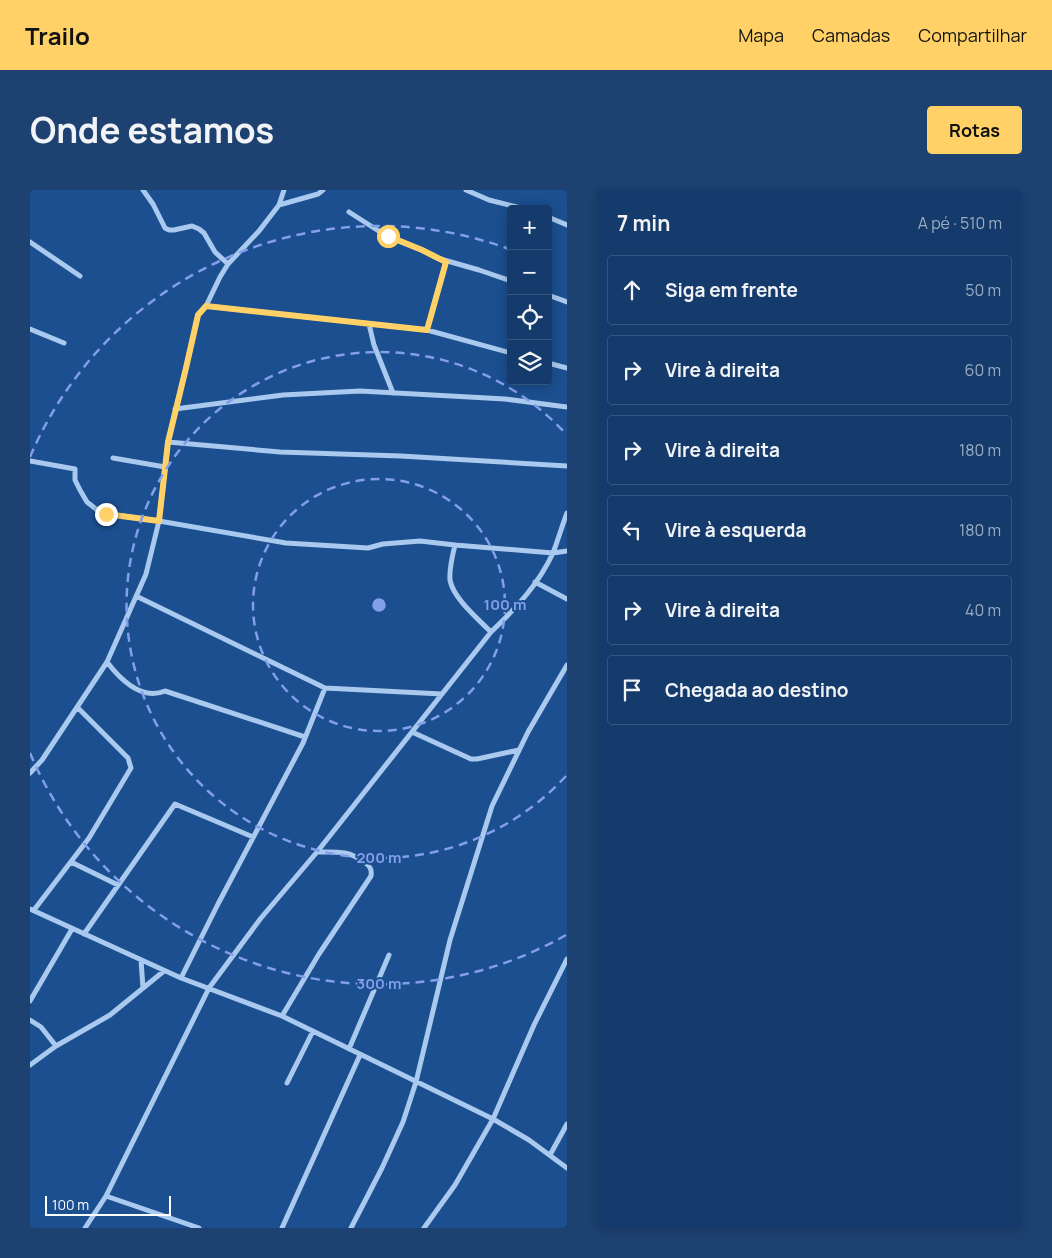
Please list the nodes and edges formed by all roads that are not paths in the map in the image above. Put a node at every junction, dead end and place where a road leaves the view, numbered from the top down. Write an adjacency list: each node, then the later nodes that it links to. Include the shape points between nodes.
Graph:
1 (143, 190): 12 (street, via 165,228 174,230 192,226 199,229)
2 (284, 190): 5 (street)
3 (323, 190): 5 (street)
4 (466, 190): 6 (street)
5 (279, 205): 12 (street)
6 (509, 205)
7 (349, 212): 11 (street, via 388,236)
8 (552, 219): 9 (street)
9 (567, 225)
10 (30, 242): 13 (street)
11 (446, 262): 14 (street); 20 (street)
12 (228, 264): 17 (street)
13 (80, 276)
14 (507, 280)
15 (552, 296): 16 (street)
16 (567, 302)
17 (206, 306): 18 (street); 27 (street, via 198,315)
18 (369, 324): 20 (street); 25 (street)
19 (30, 329): 21 (street)
20 (427, 330): 22 (street)
21 (64, 343)
22 (507, 352)
23 (552, 364): 24 (street)
24 (567, 368)
25 (393, 393): 26 (street, via 505,399); 27 (street, via 360,390 282,395)
26 (567, 407)
27 (175, 409): 28 (street)
28 (168, 442): 31 (street, via 280,452); 32 (street)
29 (113, 458): 32 (street)
30 (30, 461): 34 (street, via 75,469 75,480 87,502 101,513)
31 (567, 466)
32 (165, 467): 34 (street)
33 (567, 512): 37 (street)
34 (159, 521): 35 (street, via 286,543 368,548 420,541); 39 (street, via 146,574)
35 (455, 545): 37 (street); 41 (street, via 451,562 452,587)
36 (567, 551): 37 (street)
37 (553, 552): 38 (street)
38 (535, 582): 40 (street); 41 (street, via 518,606)
39 (136, 596): 42 (street); 44 (street)
40 (567, 599)
41 (491, 632): 45 (street)
42 (107, 662): 46 (street); 48 (street, via 119,678 136,689 153,694 165,691)
43 (567, 665): 49 (street)
44 (325, 688): 45 (street); 48 (street)
45 (442, 694): 47 (street)
46 (77, 707): 50 (street); 53 (street, via 128,758 131,768)
47 (412, 732): 49 (street, via 471,759); 52 (street)
48 (305, 737): 51 (street)
49 (519, 750): 73 (street, via 492,806 455,922)
50 (30, 773)
51 (253, 837): 54 (street, via 175,804); 62 (street)
52 (317, 852): 64 (street, via 261,918); 66 (street, via 355,855 372,872)
53 (71, 862): 54 (street); 55 (street)
54 (118, 884): 57 (street)
55 (32, 910): 56 (street)
56 (72, 929): 57 (street); 65 (street)
57 (84, 934): 60 (street)
58 (389, 954): 70 (street)
59 (567, 959): 75 (street)
60 (141, 960): 61 (street); 63 (street)
61 (164, 970): 62 (street); 63 (street)
62 (181, 978): 64 (street)
63 (143, 988): 69 (street, via 110,1014)
64 (209, 988): 66 (street); 79 (street)
65 (30, 1001)
66 (282, 1016): 68 (street)
67 (30, 1020): 69 (street, via 41,1027)
68 (313, 1031): 70 (street); 74 (street)
69 (56, 1046): 72 (street)
70 (348, 1049): 71 (street)
71 (360, 1055): 73 (street); 82 (street)
72 (30, 1065)
73 (416, 1082): 75 (street); 83 (street, via 403,1122)
74 (287, 1083)
75 (493, 1119): 77 (street); 84 (street, via 455,1184)
76 (567, 1124): 77 (street)
77 (550, 1154): 78 (street)
78 (567, 1168)
79 (106, 1196): 80 (street); 81 (street)
80 (85, 1228)
81 (200, 1228)
82 (282, 1228)
83 (352, 1228)
84 (424, 1228)

